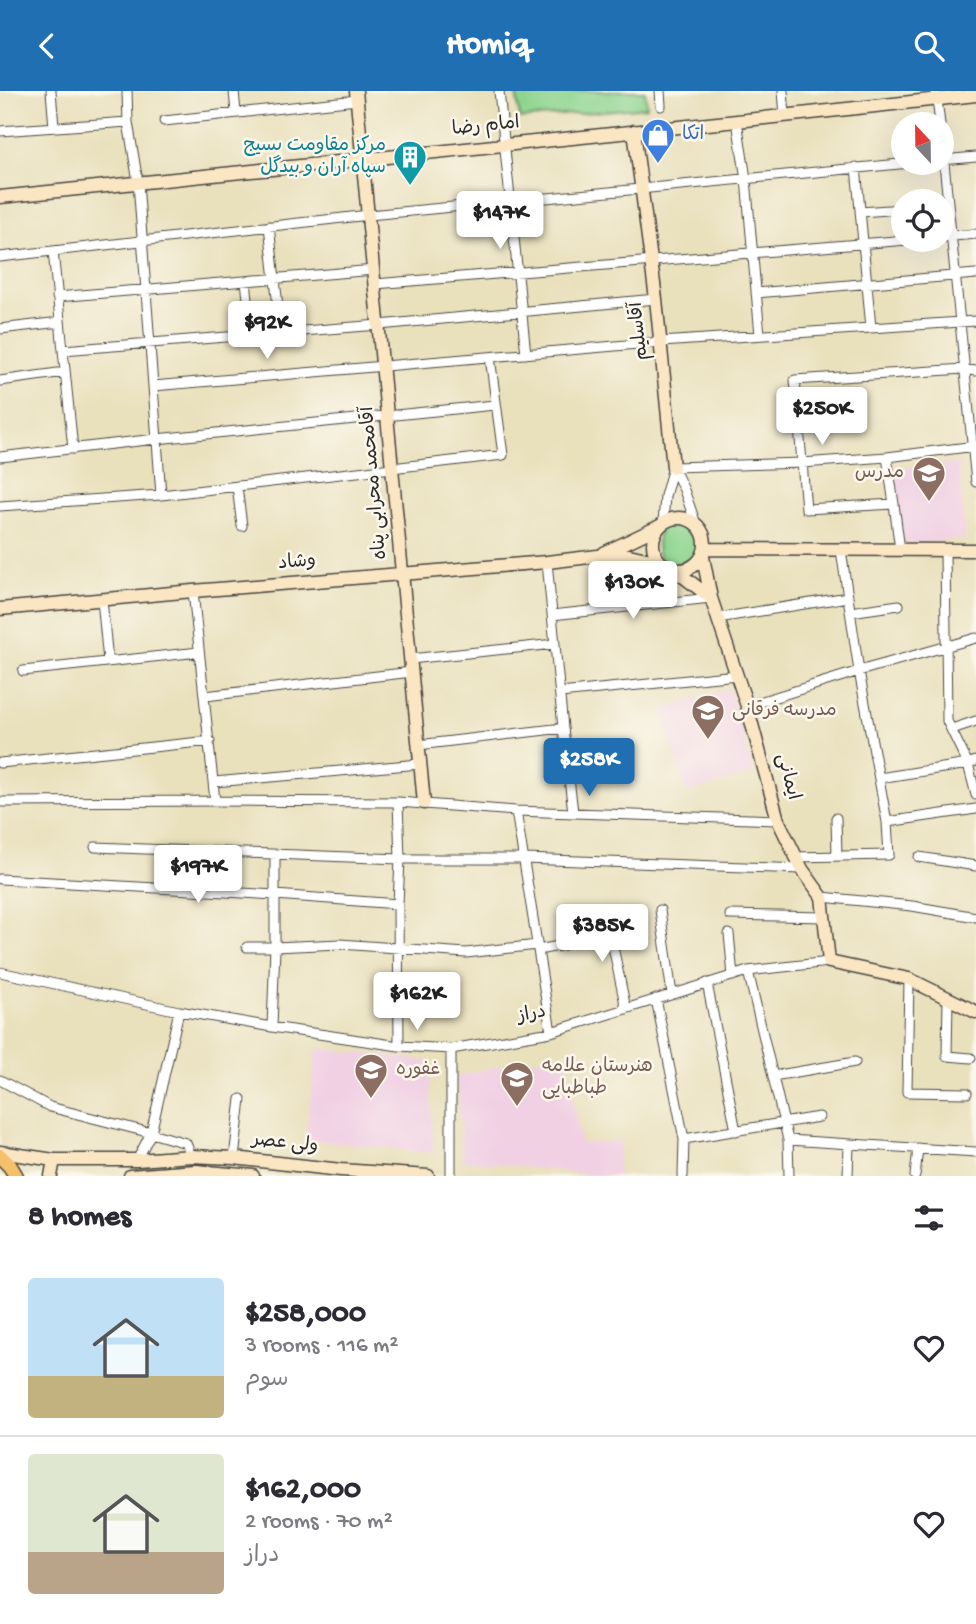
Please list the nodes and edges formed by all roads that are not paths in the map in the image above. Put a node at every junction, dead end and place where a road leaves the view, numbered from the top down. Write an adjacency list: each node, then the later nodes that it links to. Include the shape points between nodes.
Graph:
1 (51, 91): 16 (street)
2 (127, 91): 15 (street)
3 (234, 91): 11 (street)
4 (499, 91): 19 (street)
5 (660, 91): 10 (street)
6 (783, 91): 12 (street)
7 (357, 95): 11 (street); 21 (street, آقامحمد محرابی پناه)
8 (936, 95): 9 (street, امام رضا); 12 (street, امام رضا)
9 (976, 95)
10 (661, 106)
11 (236, 113): 13 (street)
12 (785, 116): 14 (street, امام رضا)
13 (164, 121)
14 (737, 121): 18 (street, امام رضا); 25 (street)
15 (128, 122): 16 (street); 26 (street)
16 (54, 127): 17 (street)
17 (0, 131)
18 (634, 131): 19 (street, امام رضا); 27 (street, آقاسلیم)
19 (503, 145): 21 (street, امام رضا); 29 (street)
20 (976, 157): 22 (street)
21 (363, 159): 26 (street, امام رضا); 32 (street, آقامحمد محرابی پناه)
22 (954, 159)
23 (891, 164): 24 (street)
24 (856, 167): 25 (street); 31 (street)
25 (746, 179): 27 (street); 41 (street)
26 (138, 183): 28 (street, امام رضا); 36 (street)
27 (642, 188): 29 (street); 43 (street, آقاسلیم)
28 (0, 197)
29 (509, 201): 32 (street); 44 (street)
30 (891, 210): 31 (street)
31 (860, 212): 38 (street)
32 (369, 215): 33 (street); 46 (street, آقامحمد محرابی پناه)
33 (269, 226): 36 (street); 48 (street)
34 (976, 234): 35 (street)
35 (954, 235)
36 (142, 241): 39 (street); 51 (street)
37 (891, 241): 38 (street)
38 (863, 243): 41 (street); 50 (street)
39 (53, 251): 42 (street); 53 (street)
40 (950, 252): 47 (street)
41 (753, 253): 43 (street); 52 (street)
42 (0, 257)
43 (651, 261): 44 (street); 54 (street, آقاسلیم)
44 (517, 272): 46 (street); 55 (street)
45 (976, 274): 47 (street)
46 (375, 277): 48 (street); 59 (street, آقامحمد محرابی پناه)
47 (955, 277): 50 (street); 58 (street)
48 (275, 279): 49 (street); 62 (street)
49 (246, 281): 51 (street); 63 (street)
50 (867, 284): 52 (street); 60 (street)
51 (146, 291): 53 (street); 66 (street)
52 (756, 293): 64 (street)
53 (57, 297): 57 (street)
54 (656, 299): 55 (street); 65 (street, آقاسلیم)
55 (521, 312): 59 (street); 68 (street)
56 (976, 321): 58 (street)
57 (60, 322): 61 (street); 67 (street)
58 (960, 322): 60 (street); 71 (street)
59 (379, 325): 62 (street); 70 (street, آقامحمد محرابی پناه)
60 (872, 328): 64 (street)
61 (0, 329)
62 (281, 333): 63 (street)
63 (252, 335): 66 (street)
64 (760, 335): 65 (street)
65 (661, 342): 68 (street); 84 (street, آقاسلیم)
66 (149, 343): 67 (street); 75 (street)
67 (63, 350): 72 (street)
68 (526, 354): 69 (street)
69 (490, 357): 70 (street); 76 (street)
70 (383, 366): 75 (street); 77 (street, آقامحمد محرابی پناه)
71 (964, 369): 73 (street); 79 (street); 83 (street, via 795,380)
72 (65, 372): 74 (street); 80 (street)
73 (976, 372)
74 (0, 381)
75 (153, 386): 78 (street)
76 (495, 405): 77 (street); 85 (street, via 503,455)
77 (388, 415): 78 (street); 85 (street, آقامحمد محرابی پناه)
78 (156, 439): 80 (street); 89 (street)
79 (974, 446): 82 (street); 86 (street)
80 (73, 449): 81 (street)
81 (0, 457)
82 (887, 457): 83 (street); 90 (street)
83 (802, 463): 84 (street); 90 (street, via 806,509)
84 (673, 467): 92 (street); 93 (street, آقاسلیم)
85 (393, 468): 88 (street); 104 (street, آقامحمد محرابی پناه)
86 (976, 475): 87 (street)
87 (976, 482)
88 (237, 486): 89 (street); 94 (street)
89 (161, 495): 91 (street)
90 (894, 504): 96 (street)
91 (0, 506)
92 (662, 524): 93 (street, via 676,517); 100 (street); 102 (street, via 653,539)
93 (696, 524): 99 (street, via 706,541)
94 (242, 526)
95 (841, 550): 96 (street); 99 (street); 106 (street)
96 (900, 550): 97 (street)
97 (945, 550): 98 (street); 116 (street)
98 (976, 550)
99 (704, 553): 103 (street, via 691,568); 107 (street, ایمانی)
100 (598, 556): 101 (street, وشاد); 102 (street, via 629,555)
101 (547, 562): 104 (street, وشاد); 112 (street)
102 (659, 562): 103 (street)
103 (675, 571): 107 (street)
104 (402, 574): 105 (street, وشاد); 119 (street, آقامحمد محرابی پناه)
105 (193, 591): 108 (street, وشاد); 117 (street)
106 (848, 597): 111 (street); 113 (street)
107 (711, 598): 112 (street); 113 (street, ایمانی)
108 (102, 600): 110 (street, وشاد); 118 (street)
109 (899, 605): 111 (street)
110 (0, 610)
111 (850, 612): 121 (street)
112 (552, 615): 115 (street)
113 (718, 618): 122 (street, ایمانی)
114 (976, 638): 116 (street)
115 (555, 644): 119 (street); 123 (street)
116 (946, 647): 121 (street); 128 (street, via 947,721)
117 (200, 652): 118 (street); 124 (street)
118 (108, 661): 120 (street)
119 (411, 666): 124 (street); 130 (street, آقامحمد محرابی پناه)
120 (23, 671)
121 (859, 671): 125 (street); 134 (street)
122 (737, 675): 123 (street); 125 (street, ایمانی)
123 (560, 693): 127 (street)
124 (205, 696): 129 (street)
125 (747, 706): 145 (street, ایمانی)
126 (976, 721): 128 (street)
127 (563, 728): 130 (street); 143 (street)
128 (952, 729): 131 (street)
129 (210, 741): 132 (street); 135 (street)
130 (418, 745): 133 (street, آقامحمد محرابی پناه)
131 (972, 762): 134 (street); 136 (street)
132 (0, 763)
133 (420, 764): 135 (street); 140 (street, آقامحمد محرابی پناه)
134 (879, 778): 146 (street)
135 (214, 782): 137 (street)
136 (976, 795)
137 (215, 801): 138 (street); 139 (street)
138 (0, 802)
139 (398, 803): 140 (street); 152 (street)
140 (424, 803): 142 (street)
141 (976, 809): 146 (street)
142 (516, 811): 143 (street); 153 (street)
143 (573, 812): 145 (street)
144 (836, 818): 150 (street)
145 (778, 820): 149 (street, ایمانی)
146 (887, 822): 150 (street, via 889,855)
147 (95, 847): 148 (street)
148 (275, 855): 152 (street); 157 (street)
149 (796, 856): 150 (street); 155 (street, ایمانی)
150 (837, 856)
151 (919, 857): 154 (street)
152 (400, 859): 153 (street); 159 (street)
153 (524, 859): 155 (street); 170 (street)
154 (976, 866)
155 (802, 869): 158 (street, ایمانی)
156 (0, 879): 157 (street)
157 (275, 894): 159 (street); 168 (street)
158 (822, 897): 163 (street, ایمانی); 164 (street)
159 (398, 904): 169 (street)
160 (660, 910): 177 (street)
161 (606, 913): 180 (street)
162 (730, 915): 163 (street)
163 (824, 917): 171 (street, ایمانی)
164 (976, 918)
165 (729, 934): 174 (street)
166 (564, 945): 170 (street)
167 (247, 947): 168 (street)
168 (275, 947): 169 (street, via 340,944); 183 (street)
169 (400, 948): 170 (street, via 466,953); 185 (street)
170 (538, 948): 184 (street)
171 (829, 962): 172 (street, دراز); 175 (street, دراز)
172 (748, 971): 174 (street, دراز); 189 (street)
173 (0, 972): 181 (street, دراز)
174 (733, 976): 176 (street, دراز)
175 (909, 979): 178 (street, دراز); 191 (street, via 907,1092)
176 (707, 983): 177 (street, دراز); 195 (street)
177 (672, 994): 179 (street, دراز)
178 (948, 998): 182 (street, دراز); 187 (street, via 947,1056)
179 (656, 999): 180 (street, دراز); 197 (street)
180 (626, 1009): 184 (street, دراز)
181 (178, 1011): 183 (street, دراز); 196 (street)
182 (976, 1012)
183 (272, 1027): 185 (street, دراز)
184 (551, 1033): 186 (street, دراز)
185 (399, 1046): 186 (street, دراز)
186 (451, 1049): 212 (street)
187 (971, 1058)
188 (855, 1062): 189 (street)
189 (773, 1076): 194 (street)
190 (0, 1080): 196 (street, via 50,1107)
191 (967, 1093)
192 (241, 1099): 204 (street)
193 (819, 1117): 194 (street)
194 (784, 1123): 195 (street); 198 (street)
195 (736, 1131): 197 (street)
196 (151, 1133): 203 (street, via 186,1143); 206 (street)
197 (684, 1139): 213 (street)
198 (788, 1140): 199 (street); 214 (street)
199 (849, 1144): 200 (street); 215 (street)
200 (918, 1149): 201 (street); 216 (street)
201 (976, 1153)
202 (0, 1154): 205 (street, ولی عصر); 207 (main road)
203 (191, 1156): 204 (street, ولی عصر); 206 (street, ولی عصر)
204 (234, 1158): 211 (street, ولی عصر)
205 (54, 1160): 206 (street, ولی عصر); 208 (street)
206 (137, 1160)
207 (16, 1176)
208 (51, 1176)
209 (130, 1176): 210 (street, via 195,1171)
210 (253, 1176)
211 (428, 1176)
212 (451, 1176)
213 (683, 1176)
214 (789, 1176)
215 (848, 1176)
216 (915, 1176)

